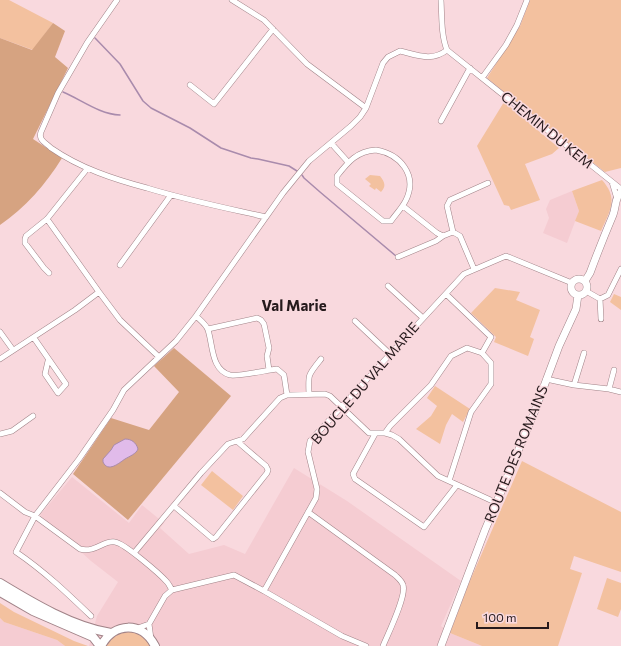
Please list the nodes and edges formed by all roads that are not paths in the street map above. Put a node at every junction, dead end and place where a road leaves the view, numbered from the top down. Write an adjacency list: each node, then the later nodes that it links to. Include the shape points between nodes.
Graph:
1 (116, 0): 14 (street, via 91,36 58,93 40,136 40,139 55,150)
2 (232, 0): 5 (street, via 264,20)
3 (441, 0): 6 (street)
4 (527, 0): 8 (street, via 506,45)
5 (273, 29): 9 (street, via 214,104); 10 (street, via 307,64)
6 (447, 50): 7 (street, CHEMIN DU KEM); 10 (street, via 435,58 400,51 388,57 380,69)
7 (470, 68): 8 (street, CHEMIN DU KEM); 11 (street)
8 (482, 78): 15 (street, CHEMIN DU KEM)
9 (190, 85)
10 (366, 108): 12 (street, via 352,126)
11 (441, 120)
12 (331, 143): 13 (street); 21 (street, via 309,161)
13 (348, 162): 20 (street, via 358,154 376,150 393,155 407,172 410,186); 20 (street, via 337,176 337,184 360,203 384,221 391,221)
14 (88, 169): 18 (street, via 126,183); 22 (street)
15 (612, 182): 17 (street, CHEMIN DU KEM); 19 (street)
16 (488, 183): 23 (street, via 450,200 447,206)
17 (621, 190): 19 (street, via 618,195)
18 (171, 195): 21 (street); 26 (street)
19 (619, 205): 30 (street)
20 (403, 206): 24 (street)
21 (266, 217): 38 (street)
22 (47, 219): 29 (street, via 26,236 25,243); 34 (street)
23 (453, 232): 24 (street); 28 (street, via 460,236)
24 (443, 236): 25 (street)
25 (398, 258)
26 (120, 265)
27 (621, 269): 37 (street, via 608,295)
28 (474, 270): 31 (street, BOUCLE DU VAL MARIE, via 506,256); 35 (street, BOUCLE DU VAL MARIE, via 464,274)
29 (49, 273)
30 (585, 281): 31 (street, via 578,279); 33 (street)
31 (572, 283): 36 (street, via 572,291)
32 (388, 286): 39 (street)
33 (586, 290): 36 (street); 37 (street)
34 (99, 292): 44 (street); 49 (street, via 120,320)
35 (446, 294): 39 (street, BOUCLE DU VAL MARIE); 46 (street, via 490,337)
36 (578, 295): 55 (street, ROUTE DES ROMAINS, via 576,309)
37 (600, 299): 40 (street)
38 (196, 316): 42 (street); 49 (street)
39 (423, 318): 48 (street, BOUCLE DU VAL MARIE)
40 (601, 319)
41 (355, 321): 48 (street)
42 (208, 330): 53 (street, via 215,362 221,370 231,376); 53 (street, via 257,318 261,320 270,348 267,356)
43 (0, 332): 45 (street)
44 (34, 338): 45 (street); 52 (street)
45 (13, 350): 50 (street)
46 (482, 353): 63 (street, via 467,348 451,356 431,385); 67 (street, via 491,363 491,384 471,412)
47 (584, 353): 56 (street)
48 (390, 354): 61 (street, BOUCLE DU VAL MARIE)
49 (159, 357): 73 (street, via 124,390 88,447)
50 (0, 359)
51 (321, 359): 59 (street, via 310,372)
52 (48, 361): 52 (street, via 45,374 58,394 66,384)
53 (269, 370): 60 (street, via 277,369 284,375)
54 (614, 370): 57 (street)
55 (546, 379): 56 (street); 70 (street, ROUTE DES ROMAINS)
56 (574, 386): 57 (street)
57 (609, 389): 58 (street)
58 (621, 392)
59 (309, 394): 60 (street); 61 (street, via 330,396)
60 (286, 395): 66 (street, via 280,398 243,440)
61 (342, 408): 65 (street, via 369,433); 72 (street, BOUCLE DU VAL MARIE, via 310,441 308,452 318,489)
62 (33, 416): 64 (street, via 12,431)
63 (385, 433): 65 (street); 67 (street, via 399,439 438,476)
64 (0, 434)
65 (375, 434): 68 (street, via 353,474 356,479 424,527)
66 (238, 442): 71 (street, via 228,444); 71 (street, via 268,470 216,537 213,539)
67 (449, 481): 68 (street)
68 (457, 485): 70 (street)
69 (0, 493): 73 (street, via 25,512)
70 (497, 503): 79 (street, ROUTE DES ROMAINS)
71 (174, 506): 74 (street)
72 (308, 512): 77 (street, BOUCLE DU VAL MARIE); 87 (street, via 402,582 403,597)
73 (35, 516): 74 (street, via 80,549 93,550 116,542); 80 (street, via 16,552 38,567)
74 (134, 553): 76 (street, via 166,581)
75 (0, 583): 83 (main road, via 74,622 96,631)
76 (172, 590): 77 (street, via 234,575); 81 (street, via 165,596)
77 (264, 591): 86 (street, via 342,636)
78 (0, 592): 85 (main road, via 34,611 93,637)
79 (452, 614): 88 (street, ROUTE DES ROMAINS); 89 (street, ROUTE DES ROMAINS)
80 (91, 616)
81 (150, 624): 82 (street); 84 (street)
82 (135, 629): 83 (main road, via 124,628); 84 (main road, via 143,632)
83 (111, 633): 85 (main road)
84 (153, 643)
85 (101, 646)
86 (366, 646)
87 (383, 646)
88 (436, 646)
89 (441, 646)

